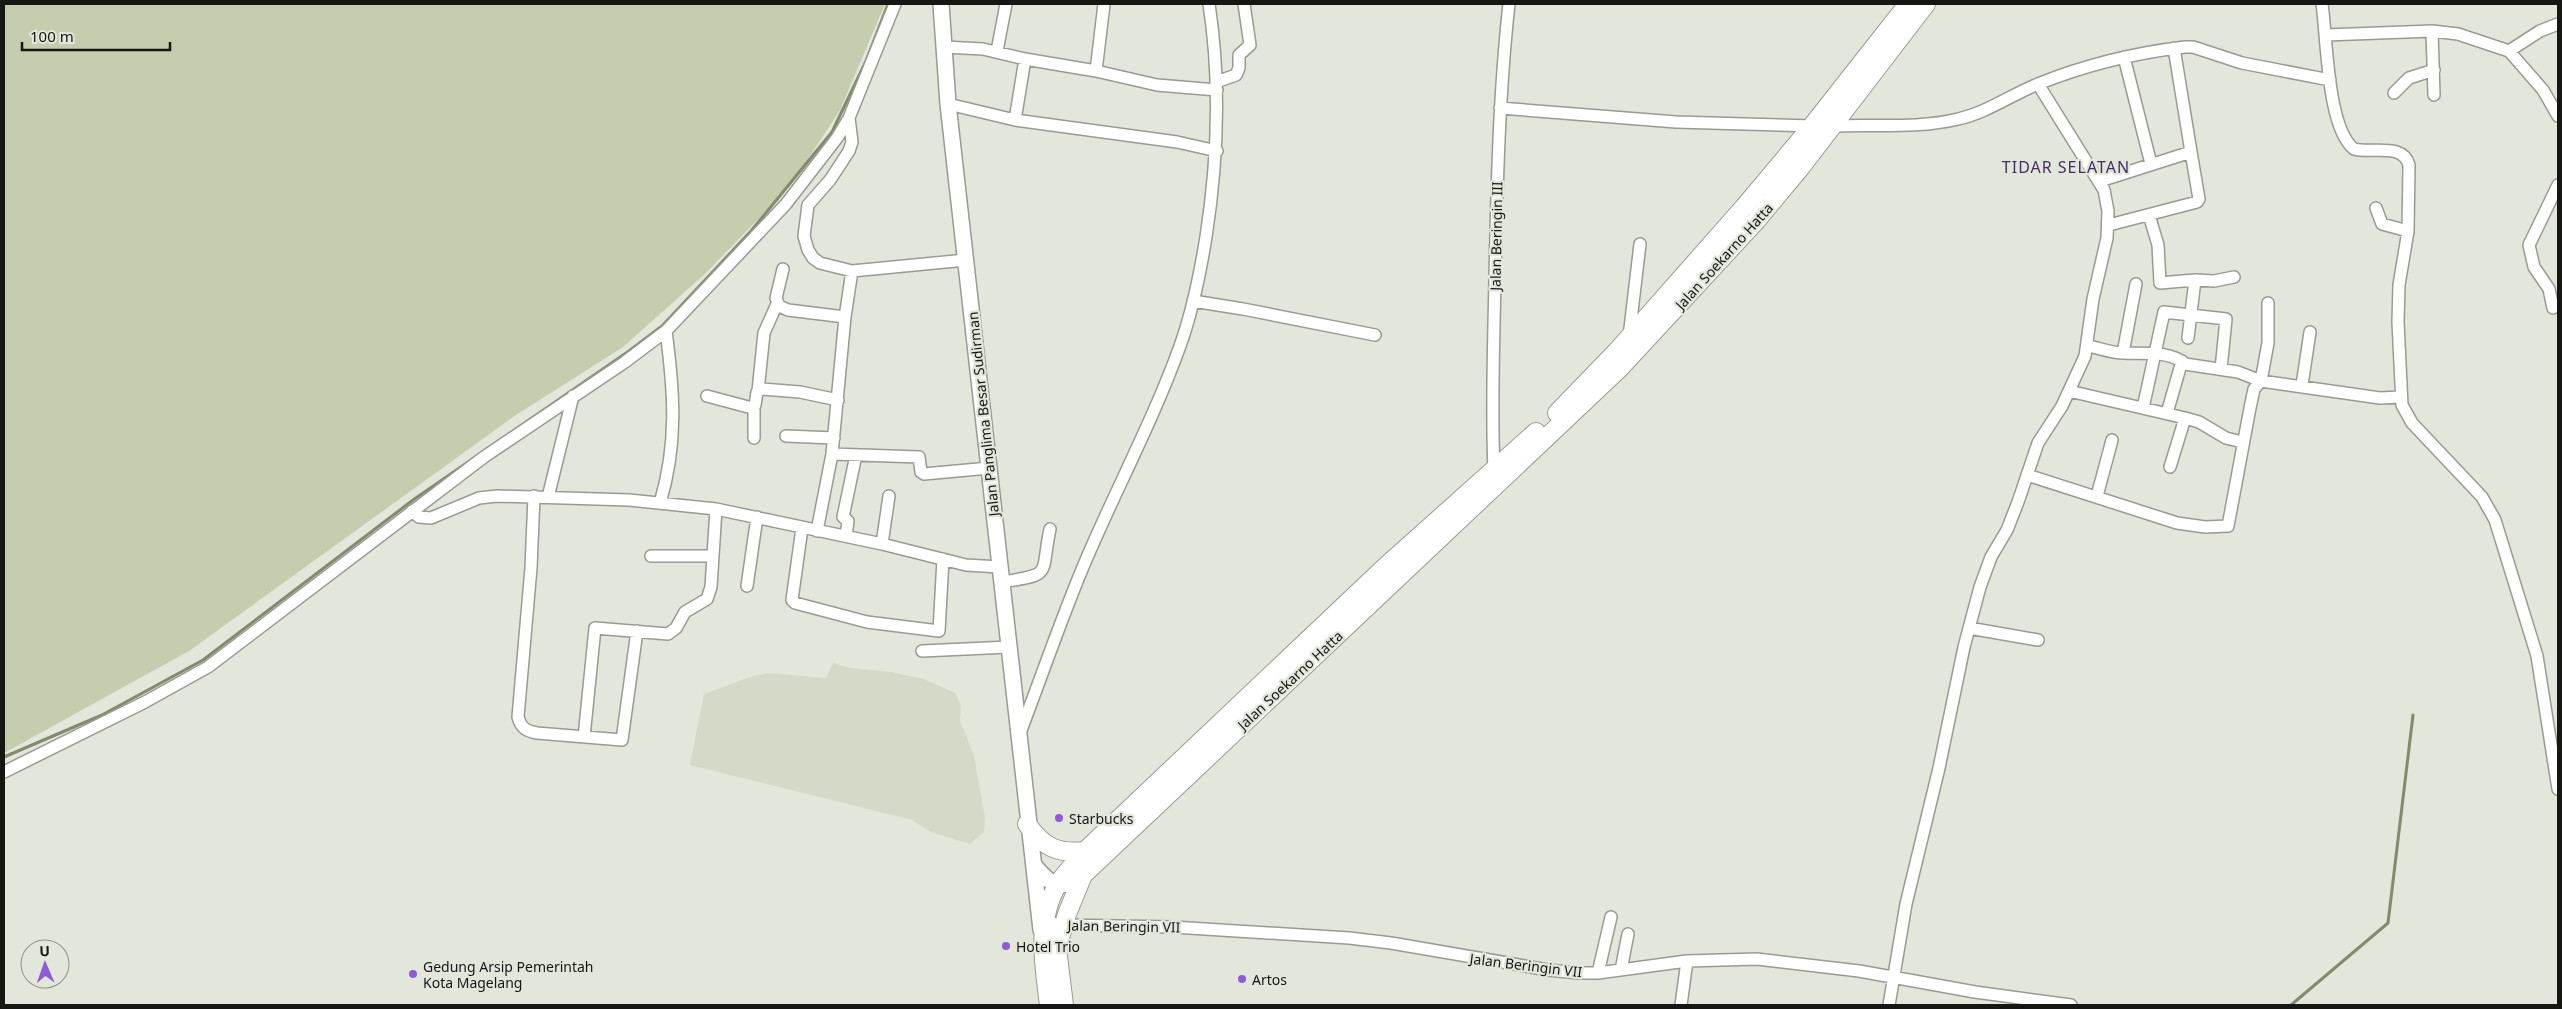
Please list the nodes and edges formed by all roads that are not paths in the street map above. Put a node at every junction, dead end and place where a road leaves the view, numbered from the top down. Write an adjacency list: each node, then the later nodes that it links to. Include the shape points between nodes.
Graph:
1 (895, 4): 30 (street)
2 (941, 4): 14 (main road, Jalan Panglima Besar Sudirman)
3 (1006, 4): 16 (street)
4 (1104, 4): 20 (street)
5 (1209, 4): 24 (street)
6 (1244, 4): 24 (street, via 1250,45 1239,55 1236,75)
7 (1509, 4): 28 (street, Jalan Beringin III)
8 (1908, 4): 32 (highway, Jalan Soekarno Hatta)
9 (1926, 4): 33 (highway, Jalan Soekarno Hatta)
10 (2322, 4): 13 (street)
11 (2558, 24): 17 (street, via 2540,31)
12 (2432, 31): 13 (street); 17 (street, via 2458,34); 21 (street)
13 (2326, 35): 22 (street)
14 (944, 47): 16 (street); 27 (main road, Jalan Panglima Besar Sudirman)
15 (2174, 48): 18 (street); 22 (street, via 2193,47 2242,63); 35 (street)
16 (996, 51): 19 (street)
17 (2509, 51): 29 (street, via 2543,90)
18 (2124, 57): 23 (street); 36 (street)
19 (1025, 59): 20 (street); 31 (street)
20 (1096, 70): 24 (street, via 1163,86)
21 (2434, 70): 25 (street, via 2409,78); 26 (street)
22 (2329, 80): 42 (street, via 2340,130 2351,147 2365,151 2397,151 2408,160)
23 (2038, 84): 33 (street, via 1979,112 1952,120); 37 (street)
24 (1216, 86): 34 (street)
25 (2394, 93)
26 (2434, 95)
27 (948, 104): 31 (street); 44 (main road, Jalan Panglima Besar Sudirman)
28 (1500, 108): 32 (street, via 1676,122); 89 (street, Jalan Beringin III, via 1492,422)
29 (2558, 116)
30 (849, 118): 46 (street, via 852,142 849,151 808,206 804,236 808,250 820,263); 57 (street, via 826,155 791,197)
31 (1015, 120): 34 (street)
32 (1812, 126): 60 (highway, Jalan Soekarno Hatta)
33 (1832, 126): 89 (highway, Jalan Soekarno Hatta, via 1756,221 1668,317 1591,397)
34 (1217, 150): 51 (street, via 1212,198)
35 (2191, 152): 36 (street); 40 (street, via 2198,202)
36 (2150, 164): 37 (street)
37 (2100, 182): 41 (street, via 2107,200)
38 (2558, 185): 50 (street, via 2529,245 2534,267)
39 (2376, 208): 42 (street, via 2382,224)
40 (2148, 215): 41 (street); 48 (street, via 2158,245 2160,282)
41 (2109, 226): 62 (street, via 2093,299)
42 (2408, 231): 73 (street, via 2398,300)
43 (1640, 244): 60 (street)
44 (966, 260): 46 (street); 87 (main road, Jalan Panglima Besar Sudirman)
45 (783, 269): 53 (street)
46 (852, 271): 56 (street)
47 (2234, 277): 48 (street)
48 (2195, 280): 55 (street)
49 (2136, 284): 63 (street)
50 (2554, 288): 54 (street)
51 (1193, 301): 59 (street); 114 (street, via 1180,347 1083,567)
52 (2268, 303): 67 (street, via 2268,343)
53 (777, 304): 56 (street, via 788,310); 69 (street, via 764,333)
54 (2553, 308)
55 (2191, 314): 61 (street); 64 (street, via 2164,312); 66 (street, via 2223,317 2227,321)
56 (845, 317): 74 (street)
57 (666, 331): 71 (street); 94 (street, via 674,425)
58 (2310, 332): 68 (street)
59 (1375, 335)
60 (1629, 337): 89 (highway, Jalan Soekarno Hatta)
61 (2188, 338)
62 (2088, 346): 63 (street); 70 (street)
63 (2123, 354): 64 (street)
64 (2155, 354): 65 (street); 76 (street)
65 (2182, 361): 66 (street, via 2184,364); 77 (street)
66 (2221, 369): 67 (street)
67 (2261, 380): 68 (street); 83 (street, via 2254,389)
68 (2302, 385): 73 (street, via 2380,398)
69 (758, 391): 74 (street, via 800,392); 75 (street)
70 (2069, 391): 76 (street); 88 (street, via 2038,443)
71 (573, 396): 93 (street); 96 (street)
72 (707, 396): 75 (street)
73 (2400, 397): 117 (street, via 2412,424 2482,497 2495,520 2537,656)
74 (838, 400): 81 (street)
75 (754, 407): 80 (street)
76 (2143, 408): 77 (street)
77 (2167, 413): 78 (street)
78 (2186, 418): 83 (street, via 2200,422 2226,438); 86 (street)
79 (786, 436): 81 (street)
80 (754, 438)
81 (834, 438): 84 (street)
82 (2112, 440): 92 (street)
83 (2242, 442): 92 (street, via 2228,526 2177,523)
84 (832, 454): 85 (street); 100 (street)
85 (856, 455): 87 (street, via 920,457 924,474); 101 (street, via 843,516 848,521)
86 (2170, 467)
87 (989, 468): 106 (main road, Jalan Panglima Besar Sudirman)
88 (2027, 475): 92 (street); 108 (street, via 2007,530 1991,557 1980,586)
89 (1495, 478): 113 (highway, Jalan Soekarno Hatta, via 1392,560)
90 (534, 496): 93 (street); 96 (street, via 479,498 431,518 419,517); 115 (street, via 518,717 520,725 531,732)
91 (889, 496): 102 (street)
92 (2097, 496)
93 (548, 497): 94 (street)
94 (660, 503): 95 (street)
95 (716, 509): 97 (street); 104 (street)
96 (412, 511): 116 (street, via 208,667)
97 (757, 517): 98 (street); 107 (street)
98 (802, 528): 100 (street); 105 (street, via 792,600 847,618 939,631)
99 (1050, 529): 106 (street, via 1040,574 1033,577)
100 (817, 531): 101 (street)
101 (846, 536): 102 (street)
102 (882, 544): 105 (street)
103 (651, 556): 104 (street)
104 (713, 556): 109 (street, via 707,599 681,615 676,628 668,634)
105 (943, 559): 106 (street)
106 (1001, 574): 111 (main road, Jalan Panglima Besar Sudirman)
107 (747, 586)
108 (1969, 628): 110 (street); 131 (street, via 1906,904)
109 (637, 631): 115 (street, via 622,740); 115 (street, via 595,628)
110 (2038, 640)
111 (1009, 647): 112 (street); 114 (main road, Jalan Panglima Besar Sudirman)
112 (922, 651)
113 (1246, 711): 119 (highway, Jalan Soekarno Hatta); 121 (highway, Jalan Soekarno Hatta)
114 (1018, 736): 118 (main road, Jalan Panglima Besar Sudirman)
115 (584, 737)
116 (4, 772)
117 (2558, 789)
118 (1027, 824): 119 (highway, via 1048,848 1066,853); 120 (main road, Jalan Panglima Besar Sudirman)
119 (1085, 851): 122 (highway, Jalan Soekarno Hatta)
120 (1034, 865): 122 (main road, via 1047,879); 123 (main road); 125 (main road)
121 (1083, 876): 122 (main road, via 1067,886); 125 (highway)
122 (1058, 884): 123 (highway, Jalan Soekarno Hatta)
123 (1049, 903): 125 (highway, Jalan Soekarno Hatta)
124 (1611, 917): 130 (street)
125 (1050, 923): 127 (highway); 127 (main road); 130 (street, Jalan Beringin VII, via 1349,938 1556,971)
126 (1628, 934): 129 (street)
127 (1050, 946): 134 (highway)
128 (1687, 961): 129 (street, Jalan Beringin VII); 131 (street, Jalan Beringin VII, via 1757,959); 135 (street)
129 (1620, 970): 130 (street, Jalan Beringin VII)
130 (1598, 973)
131 (1894, 976): 132 (street, Jalan Beringin VII); 136 (street)
132 (2012, 1002): 133 (street, Jalan Beringin VII)
133 (2040, 1003): 137 (street, Jalan Beringin VII)
134 (1052, 1004)
135 (1681, 1005)
136 (1889, 1005)
137 (2071, 1005)

